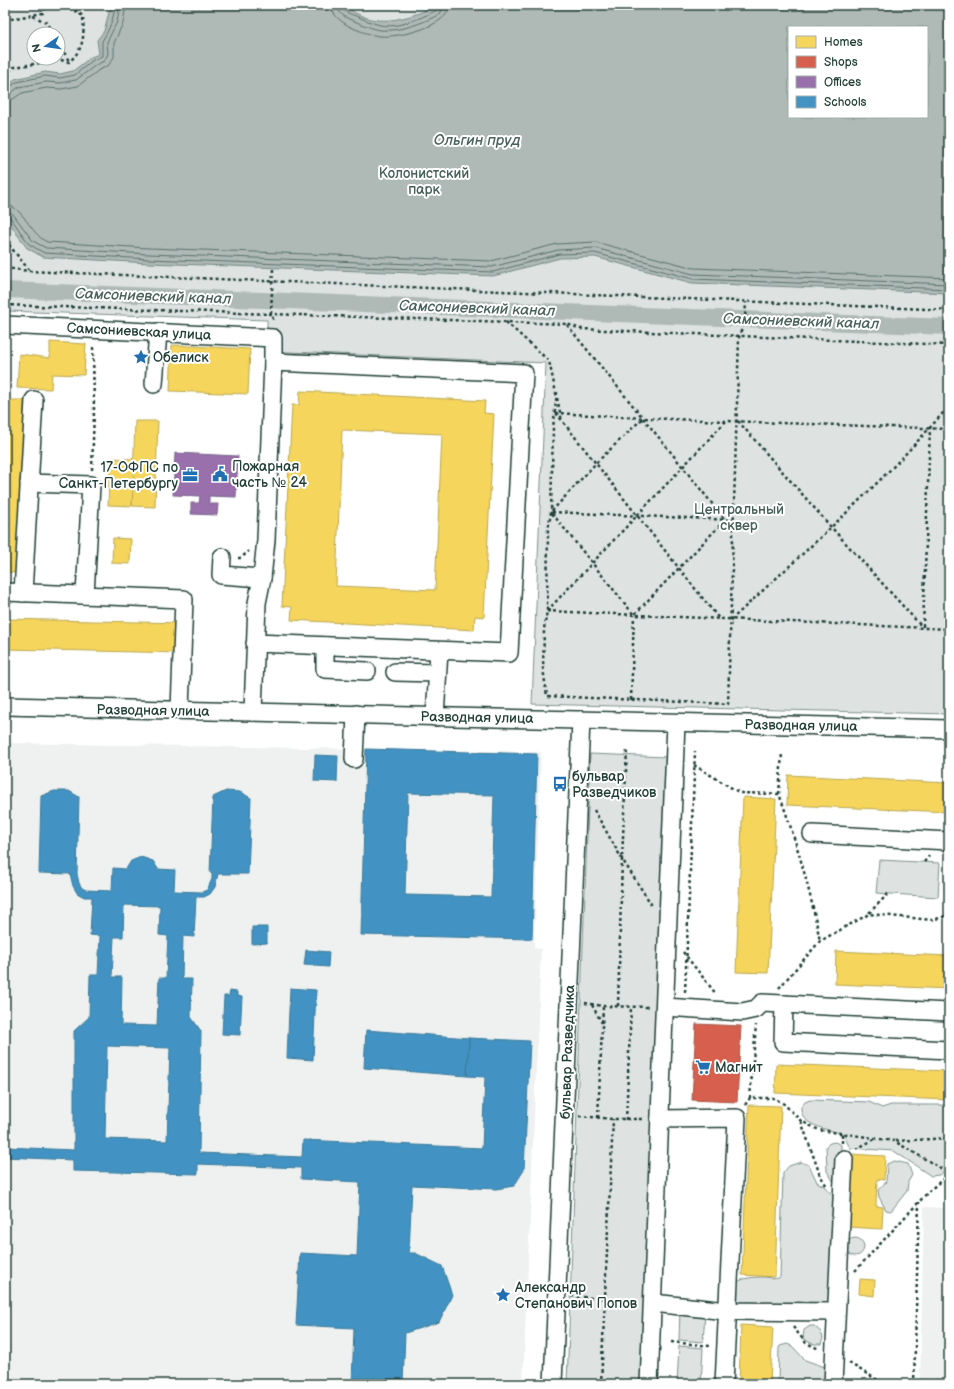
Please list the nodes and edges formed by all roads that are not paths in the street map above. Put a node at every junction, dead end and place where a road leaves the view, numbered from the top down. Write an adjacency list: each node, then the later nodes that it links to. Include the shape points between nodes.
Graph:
1 (5, 325): 2 (street, Самсониевская улица)
2 (158, 332): 3 (street, Самсониевская улица, via 273,338); 4 (street)
3 (273, 362): 8 (street); 14 (street, via 524,373 508,653)
4 (154, 384)
5 (34, 400): 6 (street)
6 (29, 483): 10 (street); 11 (street, via 91,485)
7 (222, 557): 8 (street, via 221,575)
8 (262, 578): 12 (street, via 257,603)
9 (5, 592): 10 (street)
10 (23, 593): 11 (street)
11 (85, 594): 19 (street, via 184,599)
12 (255, 644): 13 (street); 20 (street)
13 (325, 646): 14 (street); 15 (street, via 325,669)
14 (439, 651): 17 (street)
15 (368, 671)
16 (395, 672): 17 (street)
17 (436, 673): 22 (street)
18 (5, 706): 19 (street, Разводная улица)
19 (180, 710): 20 (street, Разводная улица)
20 (253, 712): 21 (street, Разводная улица)
21 (356, 714): 22 (street, Разводная улица); 26 (street)
22 (434, 716): 23 (street, Разводная улица)
23 (581, 720): 24 (street, Разводная улица); 38 (street, бульвар Разведчика)
24 (676, 722): 25 (street, Разводная улица); 30 (street)
25 (949, 729)
26 (354, 759)
27 (812, 834): 28 (street)
28 (949, 841)
29 (784, 1004): 30 (street, via 759,1006 742,1012); 31 (street); 32 (street, via 783,1042)
30 (665, 1007): 33 (street)
31 (949, 1012)
32 (949, 1050)
33 (660, 1119): 35 (street); 36 (street, via 737,1118)
34 (844, 1159): 37 (street)
35 (653, 1303): 36 (street); 39 (street)
36 (727, 1310): 37 (street); 40 (street)
37 (836, 1312): 41 (street)
38 (553, 1384)
39 (649, 1384)
40 (724, 1384)
41 (833, 1384)

